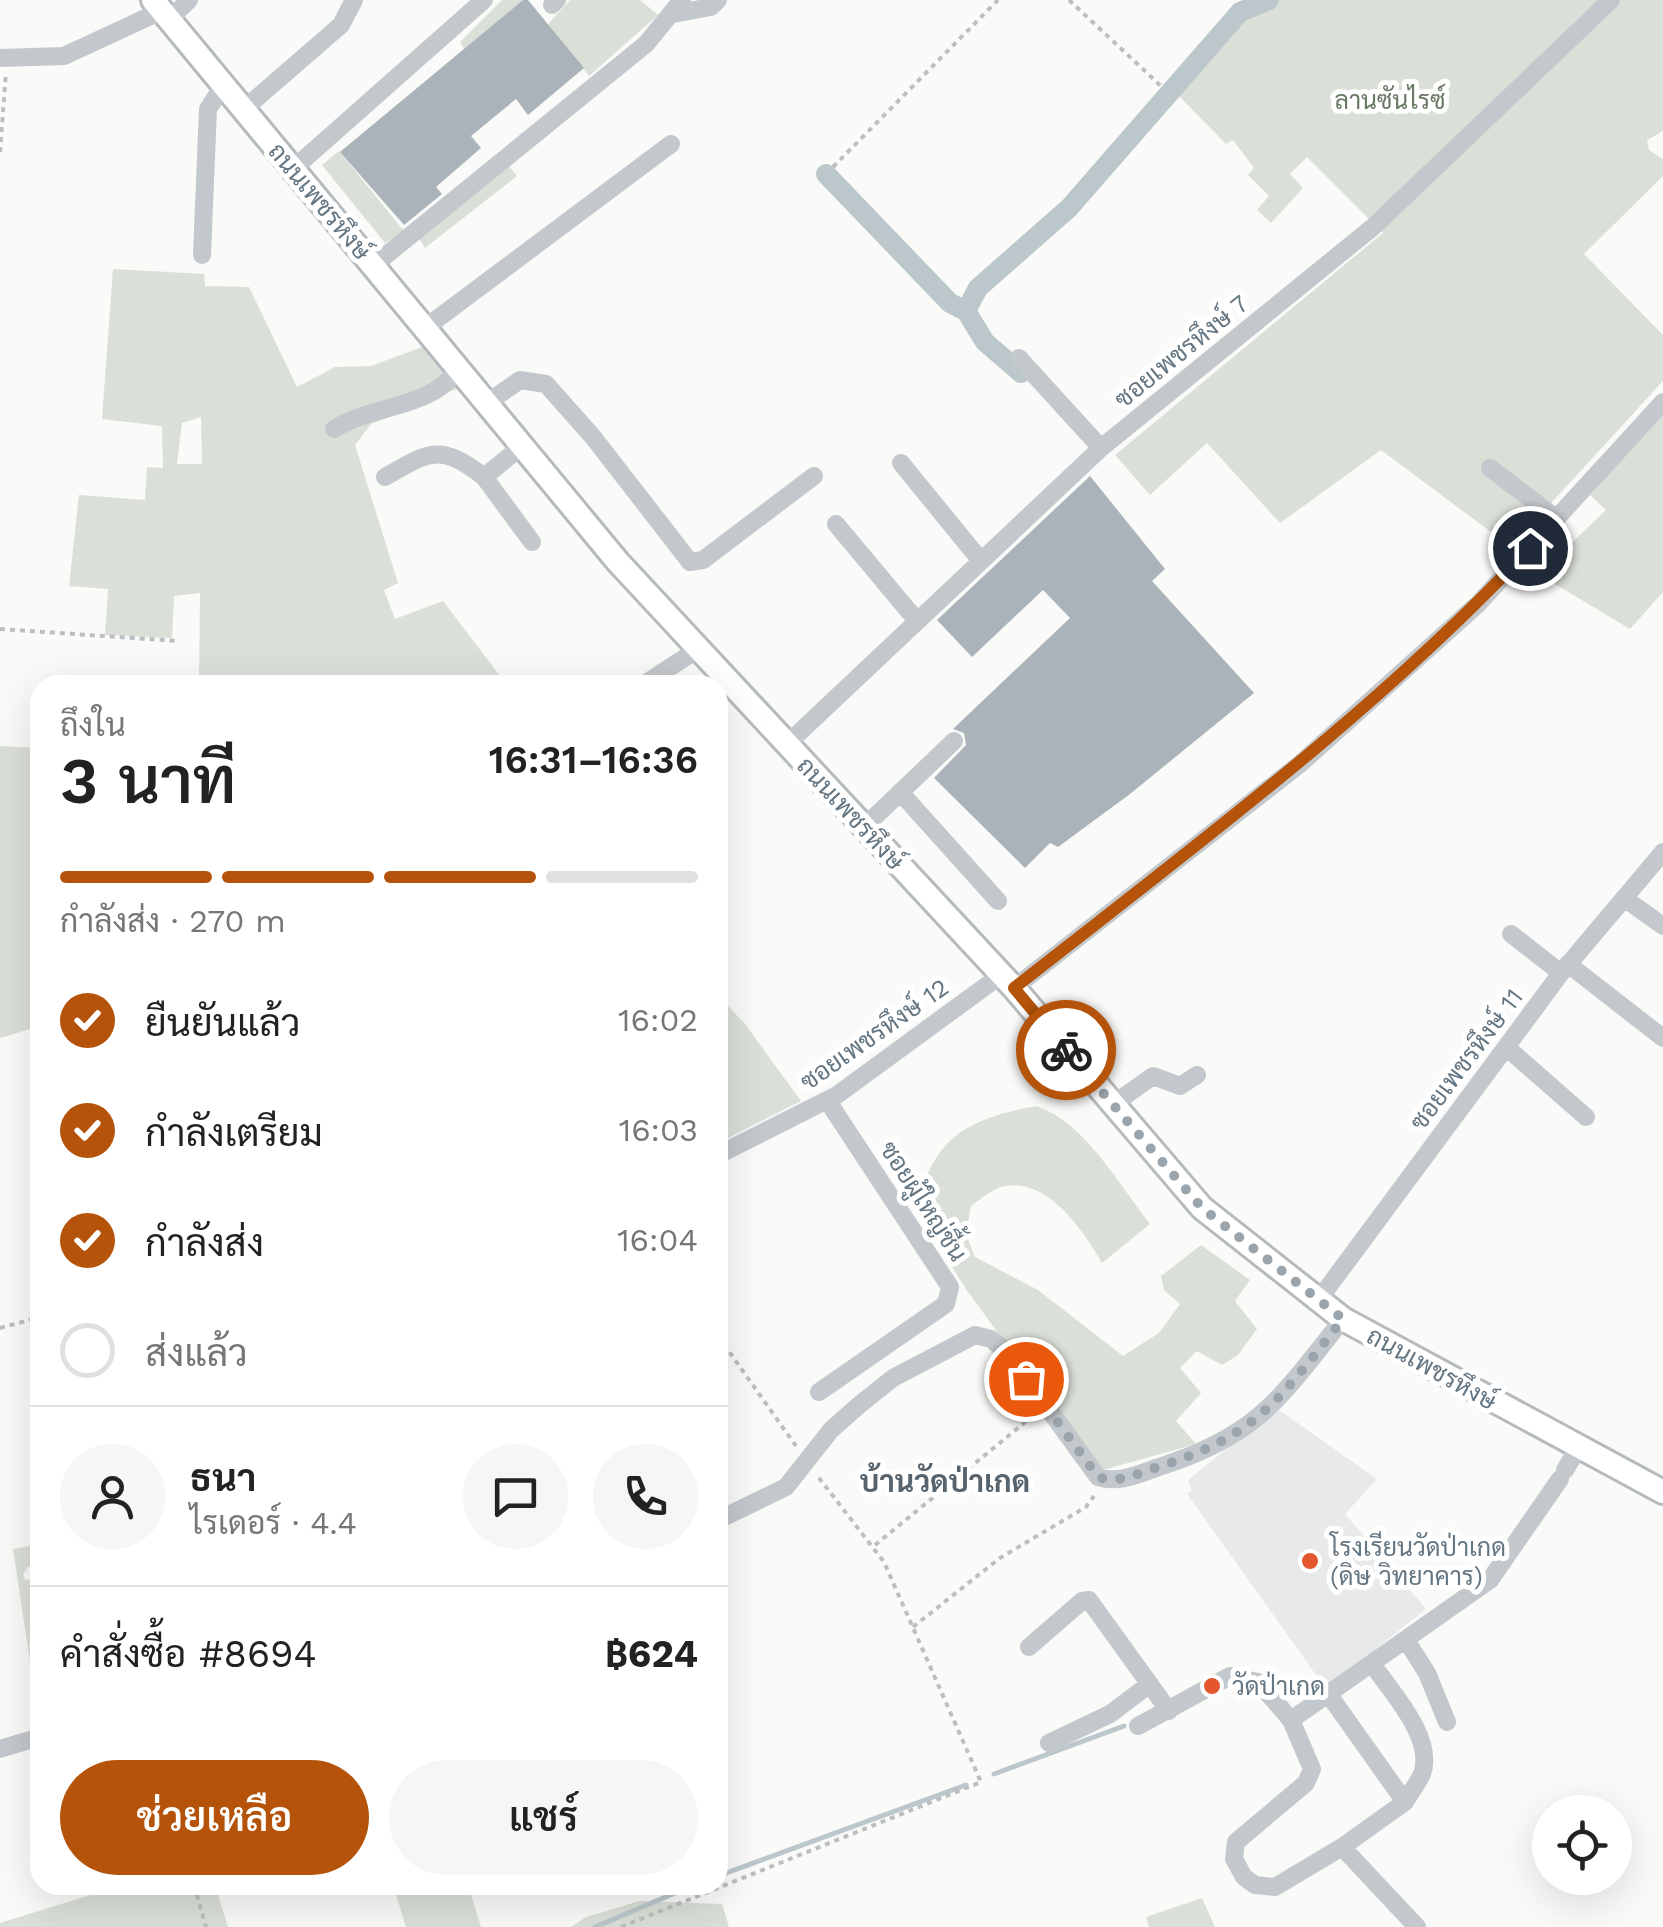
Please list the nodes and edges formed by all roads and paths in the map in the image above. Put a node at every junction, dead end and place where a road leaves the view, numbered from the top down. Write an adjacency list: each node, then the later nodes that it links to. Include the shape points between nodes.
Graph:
1 (189, 0): 9 (street)
2 (354, 0): 13 (street, via 341,25)
3 (484, 0): 17 (street)
4 (718, 0): 8 (street, via 710,7)
5 (998, 0): 16 (path)
6 (1069, 0): 12 (path)
7 (1611, 0): 27 (street, ซอยเพชรหึงษ์ 7, via 1373,227)
8 (678, 7): 19 (street, via 646,44)
9 (161, 10): 10 (street, via 64,56); 11 (main road, ถนนเพชรหึงษ์)
10 (4, 58): 15 (path)
11 (223, 86): 13 (main road, ถนนเพชรหึงษ์); 18 (street, via 208,109)
12 (1162, 87)
13 (244, 110): 17 (main road, ถนนเพชรหึงษ์)
14 (671, 144): 20 (street)
15 (0, 152)
16 (833, 167)
17 (293, 169): 19 (main road, ถนนเพชรหึงษ์)
18 (202, 255)
19 (374, 265): 20 (main road, ถนนเพชรหึงษ์)
20 (425, 328): 22 (main road, ถนนเพชรหึงษ์)
21 (1019, 358): 27 (street)
22 (458, 368): 24 (main road, ถนนเพชรหึงษ์); 25 (street, via 434,392 360,414)
23 (1663, 402): 33 (street, ซอยเพชรหึงษ์ 12)
24 (487, 403): 26 (main road, ถนนเพชรหึงษ์); 30 (street, via 520,380 546,384 690,562 703,560)
25 (334, 430)
26 (522, 446): 32 (street); 40 (main road, ถนนเพชรหึงษ์)
27 (1101, 448): 36 (street, ซอยเพชรหึงษ์ 7)
28 (900, 463): 36 (street)
29 (1490, 468): 33 (street)
30 (814, 476)
31 (385, 477): 32 (street, via 427,453 442,452)
32 (484, 477): 35 (street)
33 (1557, 520): 54 (street, ซอยเพชรหึงษ์ 12, via 1478,604 1300,764)
34 (836, 524): 37 (street)
35 (532, 542)
36 (981, 561): 37 (street, ซอยเพชรหึงษ์ 7)
37 (917, 622): 45 (street, ซอยเพชรหึงษ์ 7)
38 (0, 629): 39 (path)
39 (178, 642)
40 (698, 649): 41 (street); 42 (main road, ถนนเพชรหึงษ์)
41 (658, 675)
42 (722, 675)
43 (728, 682): 45 (main road, ถนนเพชรหึงษ์)
44 (954, 740): 46 (street)
45 (786, 745): 47 (main road, ถนนเพชรหึงษ์)
46 (900, 792): 47 (street); 50 (street)
47 (864, 827): 54 (main road, ถนนเพชรหึงษ์)
48 (1663, 852): 49 (street, ซอยเพชรหึงษ์ 11)
49 (1624, 898): 51 (street); 53 (street, ซอยเพชรหึงษ์ 11)
50 (998, 901)
51 (1663, 926)
52 (1510, 934): 53 (street)
53 (1565, 969): 55 (street); 56 (street, ซอยเพชรหึงษ์ 11)
54 (1008, 981): 58 (street, ซอยเพชรหึงษ์ 12); 59 (main road, ถนนเพชรหึงษ์)
55 (1663, 1038)
56 (1506, 1047): 60 (street); 62 (street, ซอยเพชรหึงษ์ 11)
57 (1197, 1075): 59 (street, via 1180,1086 1153,1076)
58 (826, 1100): 61 (street, ซอยเพชรหึงษ์ 12); 67 (street, ซอยผู้ใหญ่ชื้น, via 950,1288 946,1304)
59 (1112, 1105): 62 (main road, ถนนเพชรหึงษ์, via 1202,1208)
60 (1586, 1117)
61 (728, 1151)
62 (1317, 1302): 63 (main road, ถนนเพชรหึงษ์)
63 (1343, 1319): 69 (main road, ถนนเพชรหึงษ์); 71 (street, via 1273,1406 1222,1445)
64 (30, 1320): 65 (path)
65 (0, 1328)
66 (728, 1350): 70 (path)
67 (819, 1392)
68 (1046, 1406): 70 (street, via 1007,1352 975,1335 882,1387 831,1430); 71 (street); 74 (path)
69 (1577, 1450): 72 (main road, ถนนเพชรหึงษ์); 76 (street, via 1490,1580)
70 (808, 1464): 73 (street, via 786,1488); 74 (path)
71 (1106, 1480): 75 (path, via 1086,1507 1000,1558)
72 (1663, 1492)
73 (728, 1515)
74 (874, 1545): 75 (path)
75 (913, 1627): 90 (path, via 981,1782)
76 (1406, 1640): 78 (street); 83 (street)
77 (1029, 1647): 79 (street, via 1089,1600)
78 (1374, 1665): 80 (street); 88 (street, via 1424,1756 1423,1772)
79 (1150, 1684): 81 (street); 86 (street, via 1110,1714)
80 (1329, 1695): 82 (street); 88 (street)
81 (1168, 1711): 82 (street, via 1230,1676 1245,1676); 84 (street)
82 (1291, 1720): 89 (street, via 1312,1761 1311,1776 1236,1842 1234,1859 1256,1885 1275,1886)
83 (1447, 1722)
84 (1138, 1726)
85 (30, 1741): 87 (street)
86 (1049, 1744)
87 (0, 1749)
88 (1405, 1802): 89 (street)
89 (1342, 1848): 95 (street)
90 (728, 1884)
91 (197, 1895): 93 (path)
92 (701, 1895): 94 (path)
93 (206, 1927)
94 (622, 1927)
95 (1418, 1927)

